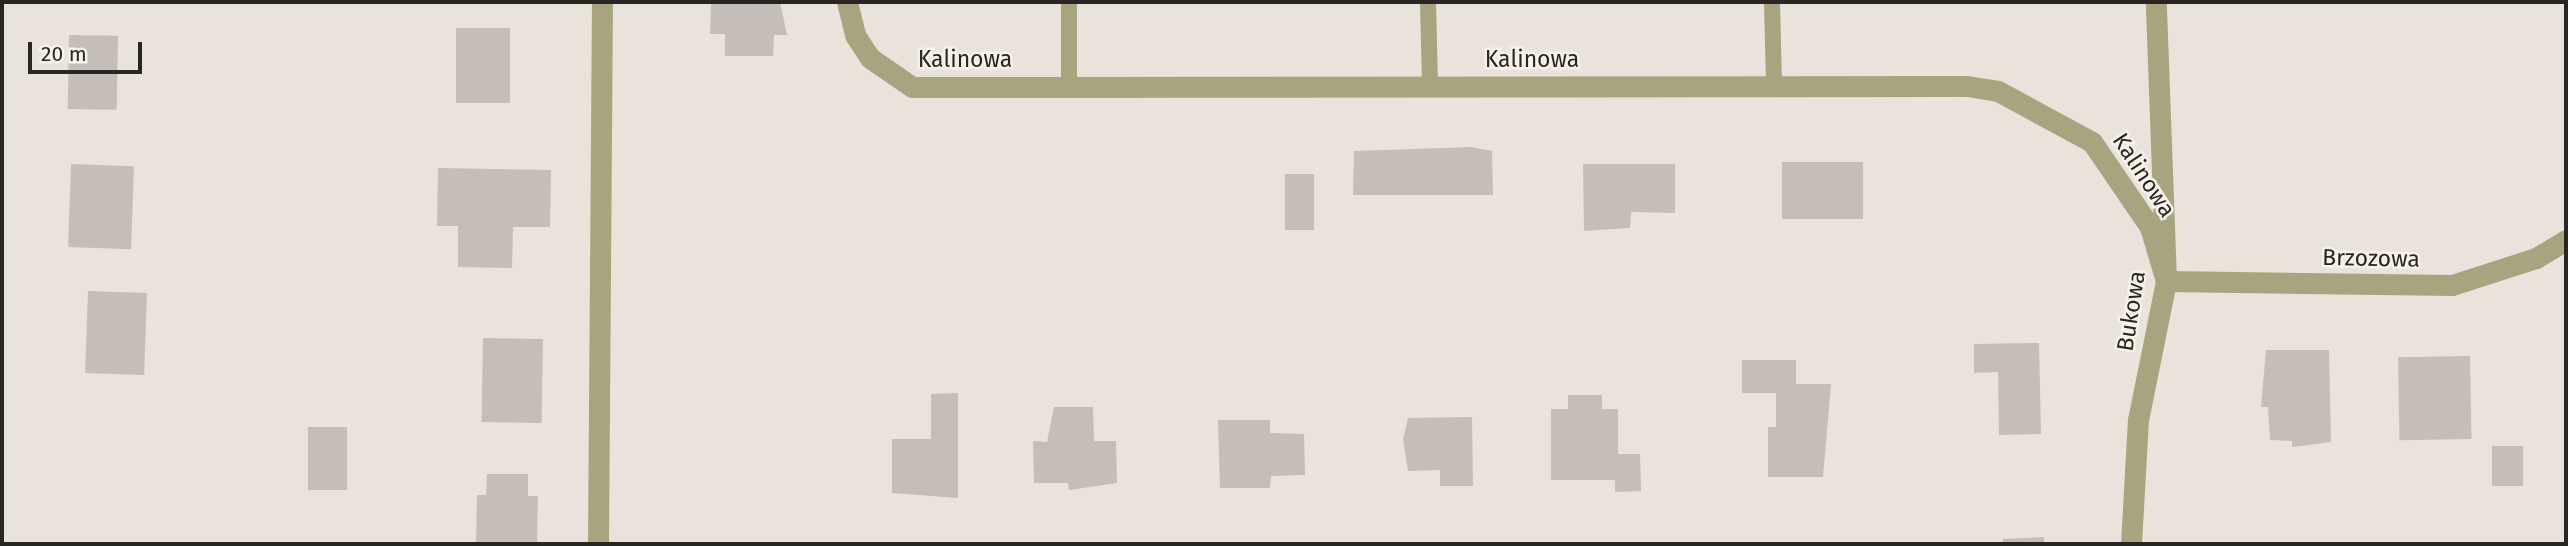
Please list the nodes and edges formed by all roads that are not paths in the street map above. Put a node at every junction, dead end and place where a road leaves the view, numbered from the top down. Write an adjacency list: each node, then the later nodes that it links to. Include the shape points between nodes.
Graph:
1 (601, 2): 12 (street)
2 (847, 2): 7 (street, Kalinowa, via 855,35 870,58 912,87)
3 (1069, 2): 7 (lane)
4 (1428, 2): 8 (lane)
5 (1772, 2): 9 (lane)
6 (2156, 2): 11 (street, Bukowa)
7 (1069, 85): 8 (street, Kalinowa)
8 (1430, 85): 9 (street, Kalinowa)
9 (1774, 85): 11 (street, Kalinowa, via 1966,86 2025,102 2092,142 2150,227)
10 (2566, 240): 11 (street, Brzozowa, via 2536,258 2452,285)
11 (2166, 281): 13 (street, Bukowa, via 2138,420)
12 (598, 544)
13 (2131, 544)

